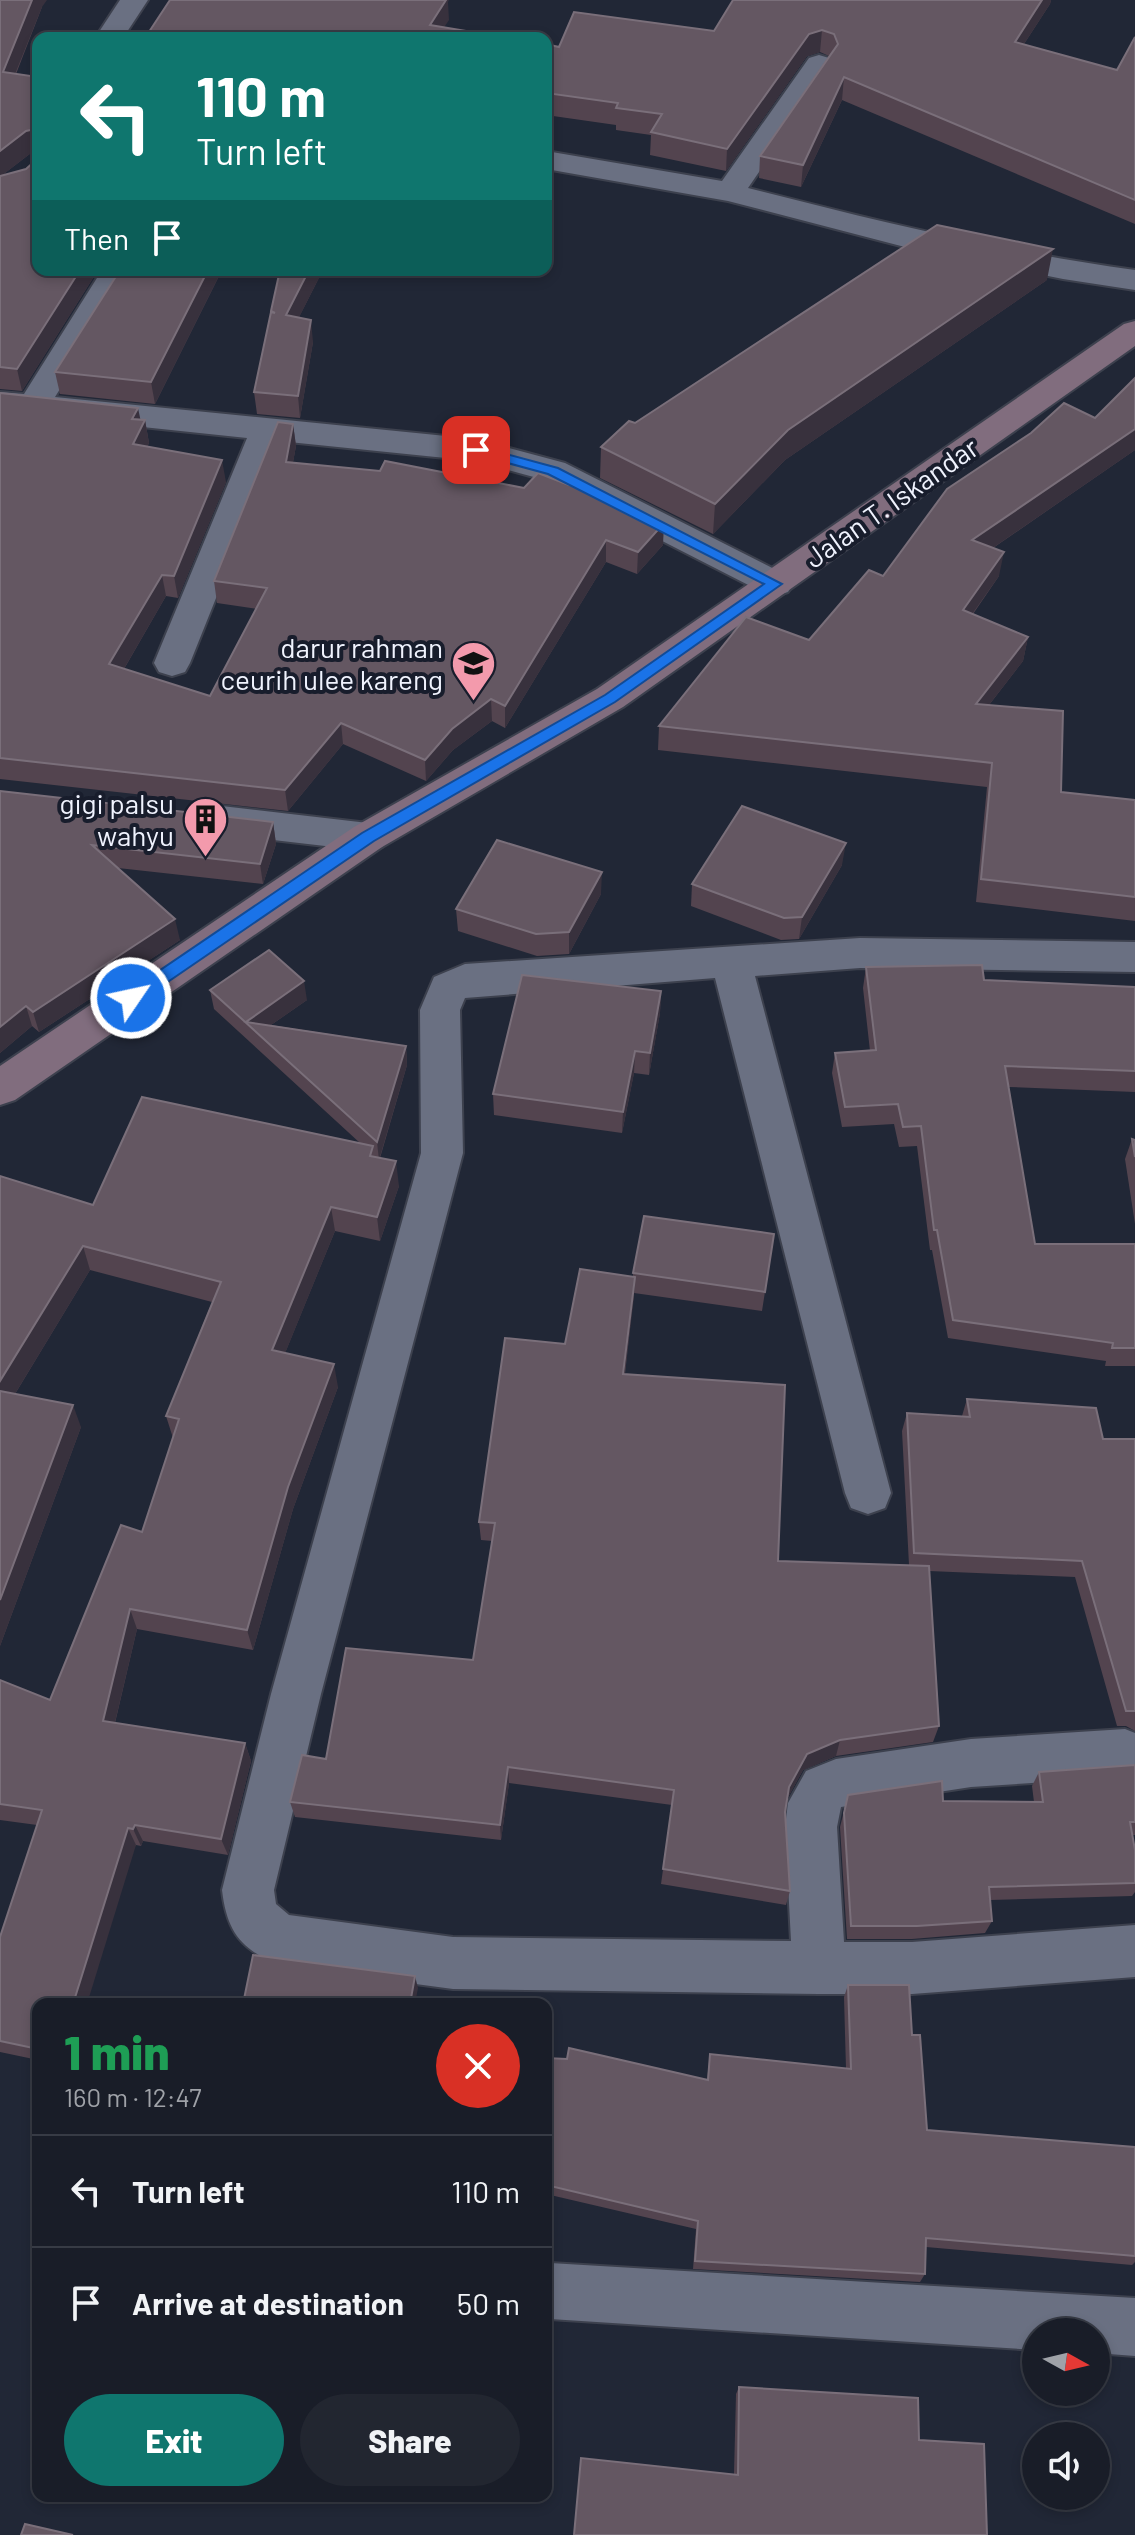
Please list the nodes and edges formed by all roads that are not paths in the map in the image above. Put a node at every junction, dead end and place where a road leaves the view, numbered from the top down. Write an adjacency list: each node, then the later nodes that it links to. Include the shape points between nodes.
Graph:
1 (134, 0): 2 (street)
2 (113, 32)
3 (819, 64): 5 (street)
4 (552, 161): 5 (street)
5 (730, 192): 7 (street, via 901,237)
6 (114, 276): 10 (street)
7 (1135, 280)
8 (1135, 331): 12 (street, Jalan T. Iskandar)
9 (0, 402): 10 (street)
10 (34, 404): 11 (street)
11 (267, 429): 12 (street, via 476,450 516,459 553,471); 13 (street)
12 (775, 584): 15 (street, Jalan T. Iskandar, via 610,698)
13 (172, 663)
14 (184, 816): 15 (street)
15 (368, 837): 18 (street, Jalan T. Iskandar)
16 (1135, 957): 17 (street, via 860,953)
17 (731, 962): 19 (street); 22 (street, via 465,980 448,988 440,1010 442,1153 248,1890 258,1926 281,1940 453,1963)
18 (0, 1088)
19 (868, 1493)
20 (1125, 1753): 22 (street, via 971,1763 824,1788 813,1803 811,1827)
21 (1135, 1951): 22 (street, via 912,1968)
22 (819, 1968)
23 (552, 2291): 24 (street)
24 (1135, 2327)

